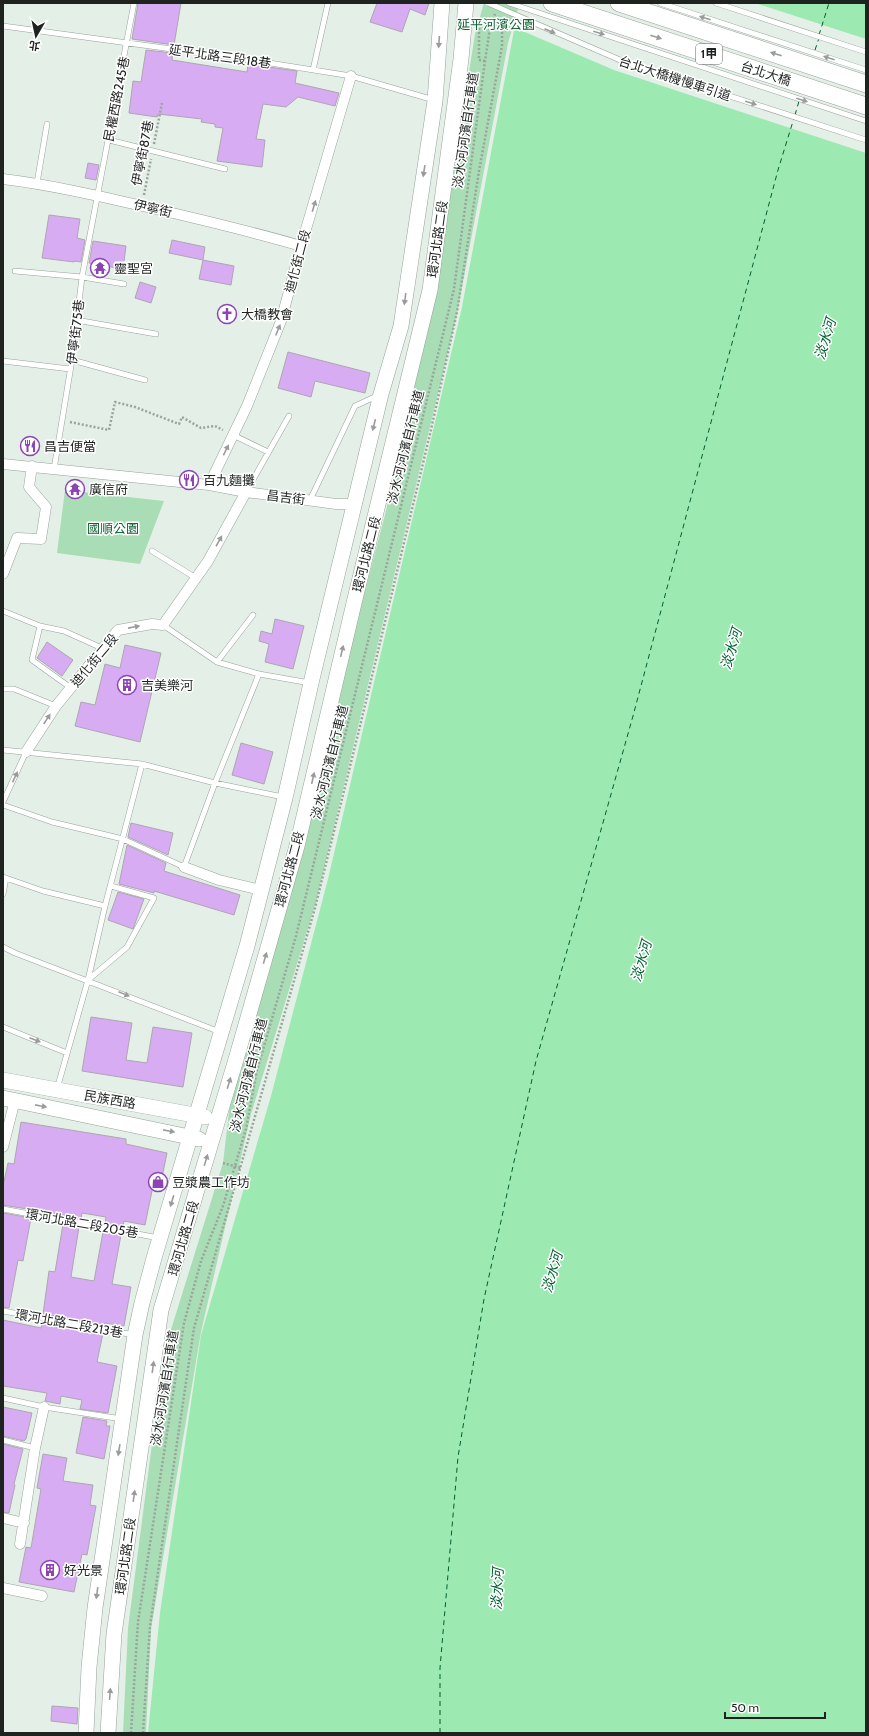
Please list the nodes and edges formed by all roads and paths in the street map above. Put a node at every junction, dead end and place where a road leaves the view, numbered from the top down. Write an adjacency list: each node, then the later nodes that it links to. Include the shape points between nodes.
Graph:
1 (134, 3): 15 (lane, 民權西路245巷)
2 (328, 3): 18 (lane)
3 (442, 3): 22 (main road, 環河北路二段, one-way to 22)
4 (466, 3): 94 (main road, 環河北路二段, one-way to 4, via 297,846 430,290 461,59)
5 (488, 3): 28 (lane, 台北大橋機慢車引道, one-way to 28, bridge, via 627,63)
6 (509, 3): 25 (lane, 台北大橋機慢車引道, one-way to 25)
7 (552, 3): 24 (main road, 台北大橋 / 1甲, one-way to 24)
8 (619, 3): 21 (main road, 台北大橋 / 1甲, one-way to 8)
9 (660, 3): 19 (lane, one-way to 9)
10 (716, 3): 16 (lane)
11 (496, 9): 14 (path, 淡水河河濱自行車道)
12 (479, 23): 17 (path, via 479,60)
13 (3, 26): 15 (lane, 延平北路三段18巷)
14 (490, 28): 17 (path, 淡水河河濱自行車道); 100 (path, via 502,29 502,46 457,312 315,908)
15 (127, 44): 18 (lane, 延平北路三段18巷); 27 (lane, 民權西路245巷)
16 (866, 52)
17 (485, 61): 99 (path, 淡水河河濱自行車道, via 454,289 300,921 257,1070 246,1129)
18 (313, 70): 20 (lane, 延平北路三段18巷)
19 (866, 70)
20 (351, 76): 22 (lane, 延平北路三段18巷); 35 (street, 迪化街二段, one-way to 20)
21 (866, 84)
22 (435, 101): 45 (main road, 環河北路二段, one-way to 45, via 401,326)
23 (162, 103): 29 (path, 伊寧街87巷)
24 (866, 106)
25 (866, 121)
26 (47, 124): 32 (lane)
27 (108, 140): 29 (lane); 33 (lane, 民權西路245巷)
28 (866, 140)
29 (153, 151): 30 (lane); 34 (path, 伊寧街87巷)
30 (225, 169)
31 (3, 179): 32 (street, 伊寧街)
32 (37, 183): 33 (street, 伊寧街)
33 (98, 196): 34 (street, 伊寧街); 37 (lane, 伊寧街75巷)
34 (142, 206): 35 (street, 伊寧街, via 233,226)
35 (301, 246): 48 (street, 迪化街二段, one-way to 35, via 281,321)
36 (15, 271): 37 (lane)
37 (82, 277): 38 (lane); 39 (lane, 伊寧街75巷)
38 (124, 284)
39 (76, 320): 40 (lane); 41 (lane, 伊寧街75巷)
40 (156, 334)
41 (72, 360): 43 (lane, 伊寧街75巷); 44 (lane)
42 (3, 361): 43 (lane)
43 (70, 369): 47 (lane, 伊寧街75巷)
44 (145, 380)
45 (381, 394): 55 (lane, via 355,406); 56 (main road, 環河北路二段, one-way to 56)
46 (289, 416): 49 (lane)
47 (62, 420): 48 (path, via 109,430 114,402 179,424 182,418 201,428 215,426); 52 (lane, 伊寧街75巷)
48 (233, 435): 49 (lane); 53 (street, 迪化街二段, one-way to 48)
49 (268, 452): 54 (lane)
50 (3, 464): 51 (street, 昌吉街)
51 (32, 466): 52 (street, 昌吉街); 58 (street, via 29,487 46,507 41,539 17,538)
52 (54, 469): 53 (street, 昌吉街)
53 (209, 485): 54 (street, 昌吉街)
54 (246, 492): 55 (street, 昌吉街); 59 (street, one-way to 54)
55 (310, 500): 56 (street, 昌吉街)
56 (354, 504): 67 (main road, 環河北路二段)
57 (152, 551): 59 (lane)
58 (3, 574)
59 (196, 578): 62 (street)
60 (3, 611): 63 (lane)
61 (253, 615): 65 (lane)
62 (164, 625): 64 (street, 迪化街二段, one-way to 62, via 118,630 152,624); 65 (lane)
63 (40, 626): 64 (lane, via 64,631); 68 (lane, via 32,660)
64 (104, 649): 68 (street, 迪化街二段)
65 (217, 662): 66 (lane)
66 (259, 674): 67 (lane); 74 (lane)
67 (311, 683): 75 (main road, 環河北路二段)
68 (71, 688): 70 (street, 迪化街二段)
69 (3, 689): 70 (lane, via 14,689)
70 (56, 706): 72 (street, 迪化街二段, one-way to 70)
71 (3, 750): 72 (lane)
72 (26, 752): 73 (lane); 76 (lane, 迪化街二段, one-way to 72)
73 (142, 764): 74 (lane); 78 (lane)
74 (215, 783): 75 (lane); 79 (lane)
75 (285, 798): 82 (main road, 環河北路二段)
76 (3, 802)
77 (3, 805): 78 (lane, via 52,822)
78 (122, 839): 79 (lane); 81 (lane)
79 (184, 867): 82 (street, via 219,880)
80 (4, 878): 83 (lane); 84 (lane, via 43,891)
81 (111, 886): 84 (lane); 86 (lane, via 154,898 127,947)
82 (261, 890): 88 (main road, 環河北路二段)
83 (3, 894)
84 (105, 906): 86 (lane)
85 (3, 947): 86 (lane)
86 (88, 980): 88 (lane, one-way to 88); 89 (lane)
87 (3, 1027): 89 (lane, one-way to 89)
88 (221, 1033): 93 (main road, 環河北路二段)
89 (67, 1053): 91 (lane)
90 (3, 1080): 91 (main road, 民族西路)
91 (57, 1090): 93 (main road, 民族西路)
92 (9, 1099): 95 (main road, 民族西路, one-way to 95); 97 (street)
93 (196, 1115): 94 (main road, 民族西路); 95 (main road, 環河北路二段)
94 (218, 1120): 96 (main road, 環河北路二段)
95 (190, 1136): 96 (main road, 民族西路); 102 (main road, 環河北路二段, one-way to 102)
96 (211, 1142): 116 (main road, 環河北路二段, one-way to 96, via 114,1634 161,1310)
97 (4, 1144)
98 (222, 1163): 99 (path)
99 (235, 1167): 100 (path); 117 (path, 淡水河河濱自行車道, via 201,1261 184,1322 138,1622)
100 (241, 1168): 118 (path, via 194,1328 150,1626)
101 (3, 1209): 102 (lane, 環河北路二段205巷)
102 (161, 1238): 104 (main road, 環河北路二段)
103 (3, 1311): 104 (lane, 環河北路二段213巷)
104 (135, 1335): 107 (main road, 環河北路二段)
105 (3, 1398): 106 (lane)
106 (44, 1407): 107 (lane); 109 (street)
107 (124, 1420): 115 (main road, 環河北路二段, one-way to 115, via 95,1608)
108 (3, 1440): 109 (lane)
109 (35, 1448): 111 (street)
110 (3, 1518): 111 (street)
111 (24, 1523): 112 (street)
112 (20, 1544)
113 (3, 1588): 114 (street)
114 (42, 1596)
115 (86, 1733)
116 (108, 1733)
117 (131, 1733)
118 (143, 1733)

